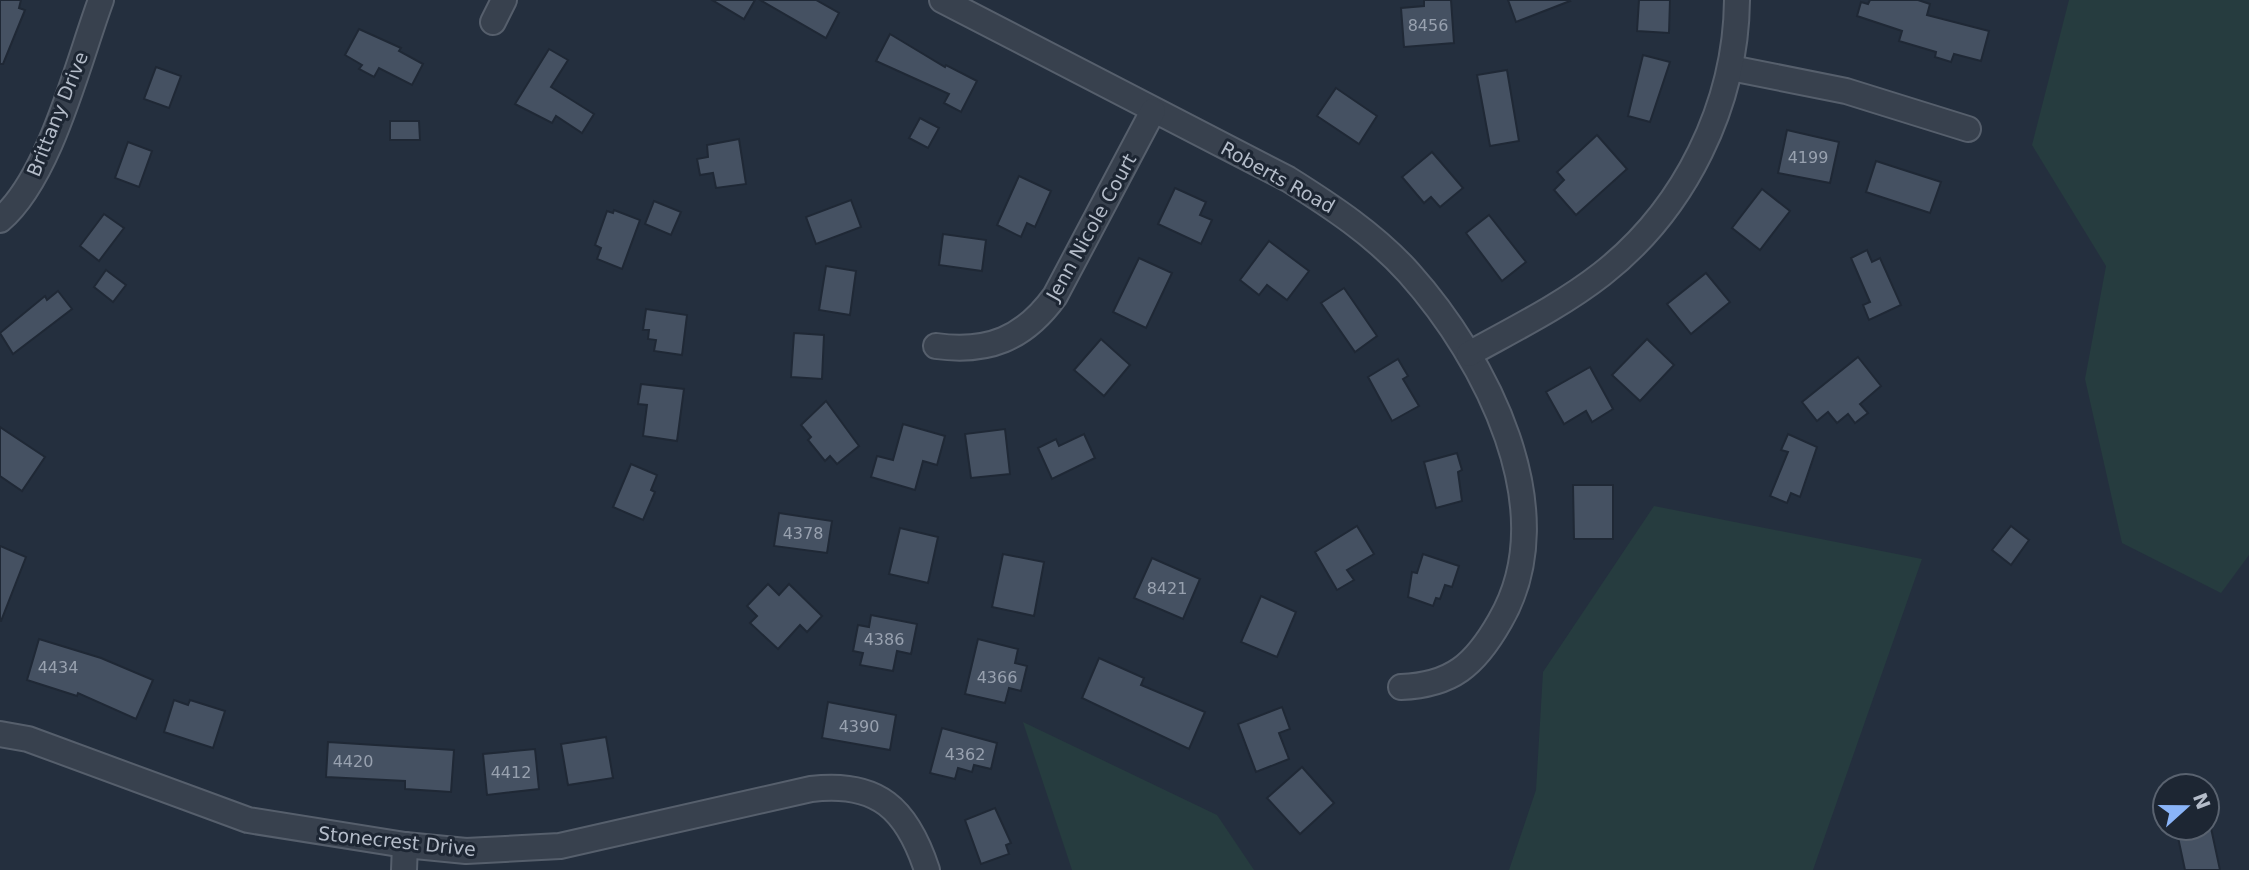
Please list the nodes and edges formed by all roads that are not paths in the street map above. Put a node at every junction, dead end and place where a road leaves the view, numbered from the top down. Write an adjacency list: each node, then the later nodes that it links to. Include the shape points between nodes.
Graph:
1 (101, 0): 9 (street, Brittany Drive, via 46,153 29,186)
2 (504, 0): 5 (street)
3 (942, 0): 7 (street, Roberts Road)
4 (1737, 0): 6 (street)
5 (493, 22)
6 (1731, 68): 8 (street, via 1846,91); 11 (street, via 1703,146 1664,211 1642,236 1569,297)
7 (1153, 111): 10 (street, Jenn Nicole Court, via 1041,316 996,344 961,349); 11 (street, Roberts Road, via 1288,179 1340,212 1408,271)
8 (1968, 129)
9 (0, 220)
10 (936, 346)
11 (1469, 355): 12 (street, Roberts Road, via 1495,407 1519,479 1524,539 1517,577 1504,614 1472,660 1439,683)
12 (1401, 687)
13 (0, 734): 14 (street, Stonecrest Drive, via 28,740 248,820)
14 (405, 858): 15 (street, Stonecrest Drive, via 560,846 834,786 870,794 898,813)
15 (927, 870)

